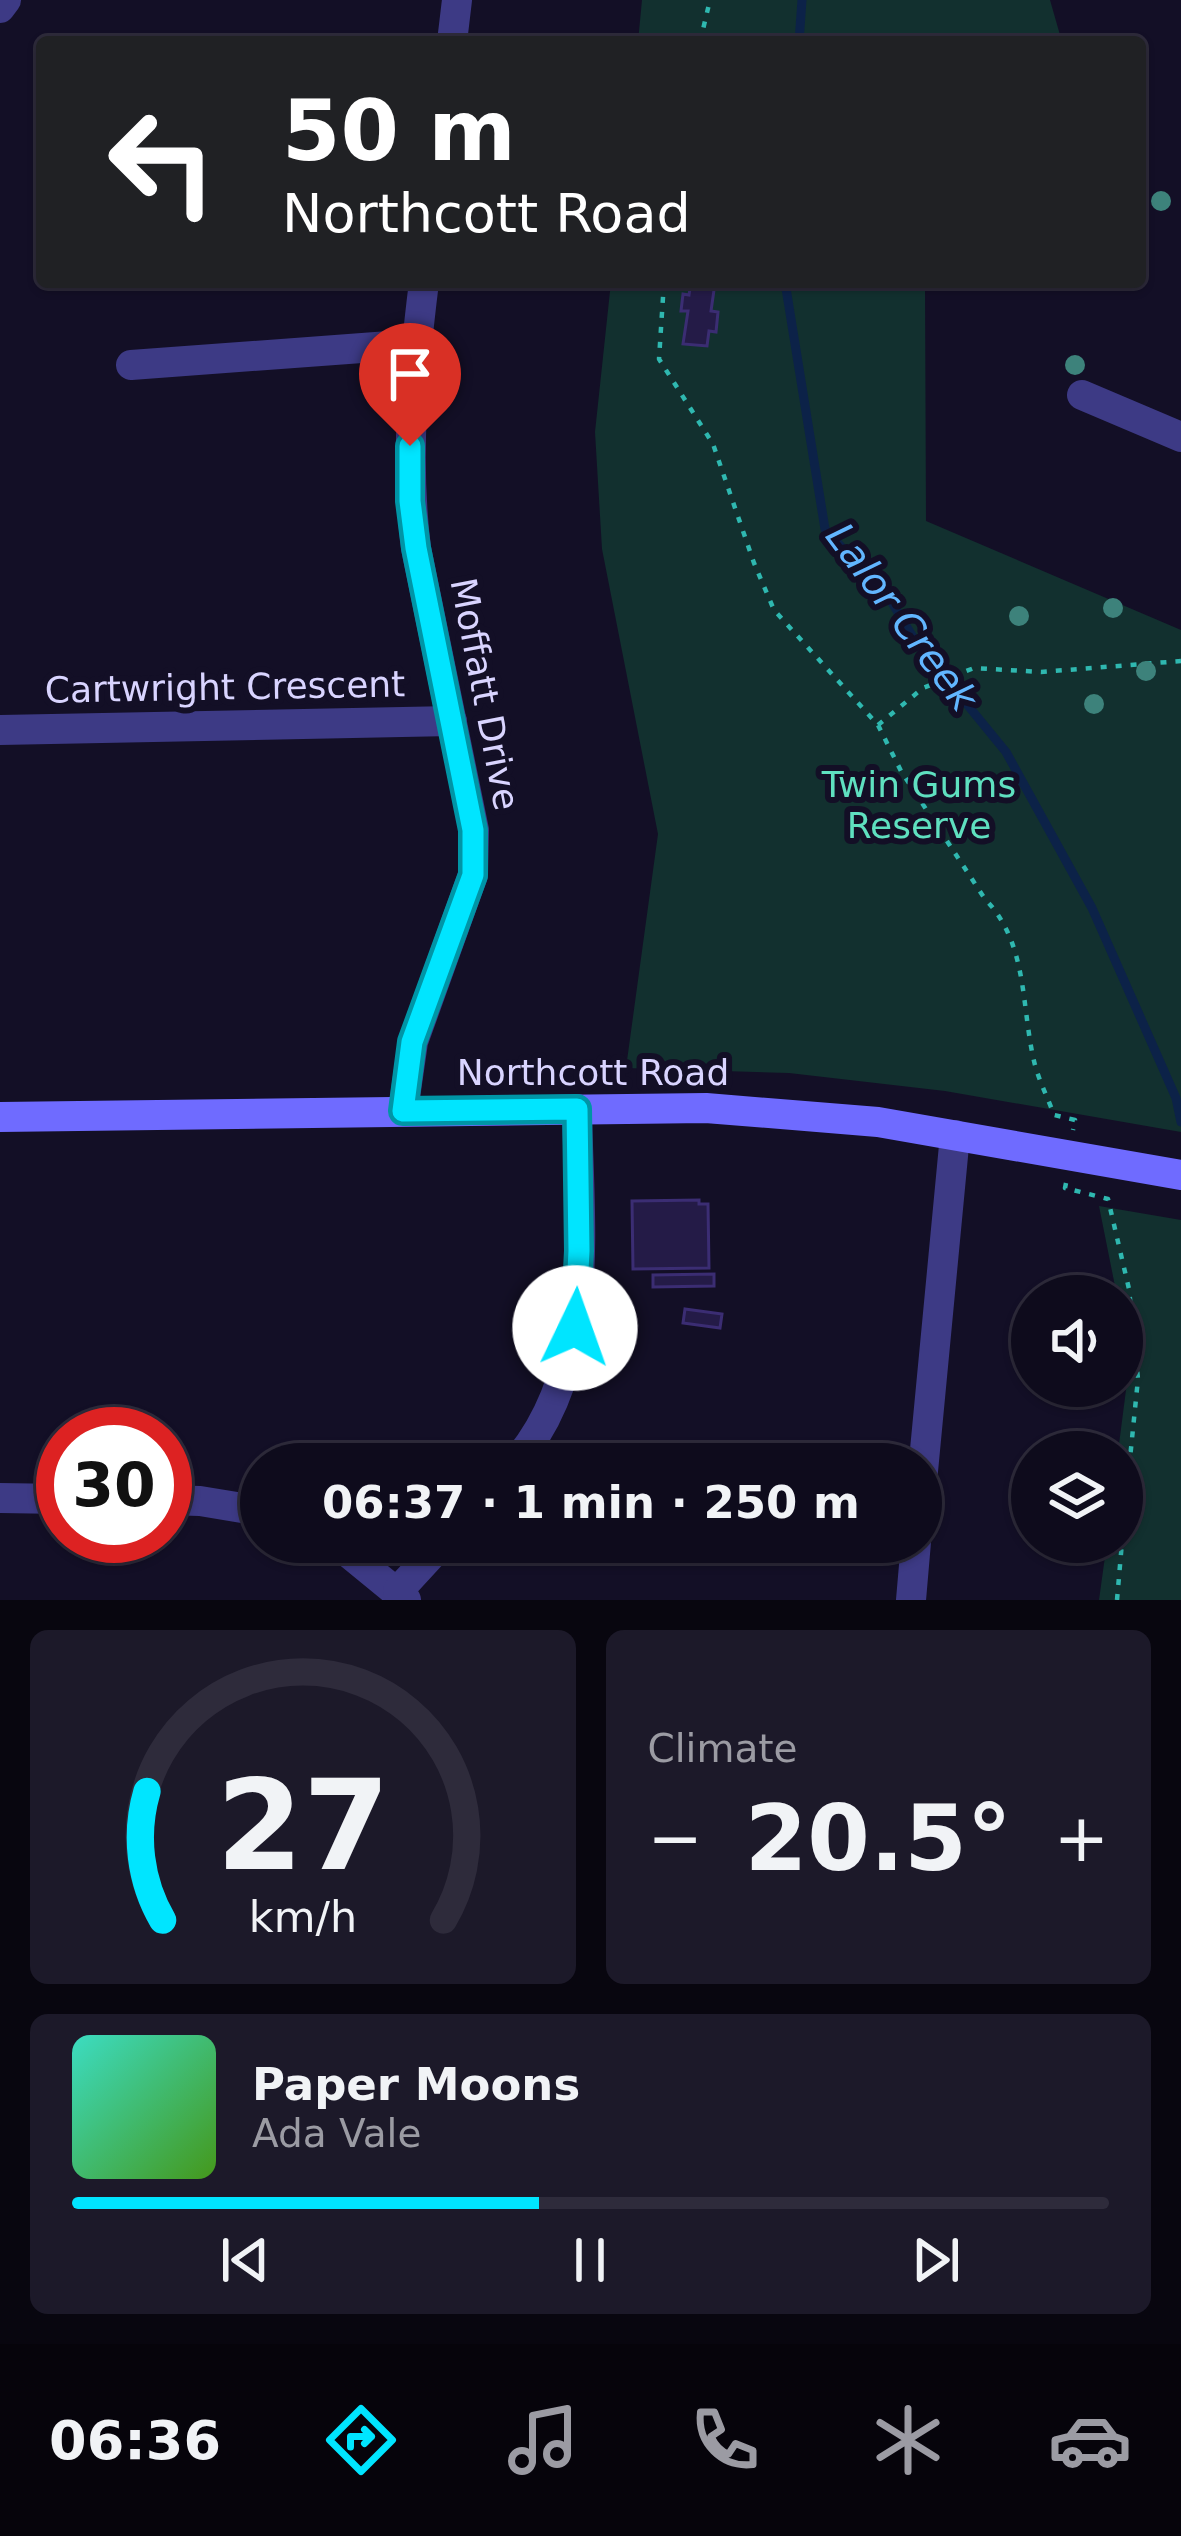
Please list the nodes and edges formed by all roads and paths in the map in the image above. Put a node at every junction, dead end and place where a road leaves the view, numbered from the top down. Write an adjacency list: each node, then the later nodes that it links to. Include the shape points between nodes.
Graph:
1 (6, 0): 4 (street)
2 (457, 0): 5 (street)
3 (710, 0): 6 (path)
4 (0, 8)
5 (453, 36)
6 (701, 36)
7 (423, 288): 9 (street, Moffatt Drive)
8 (664, 288): 15 (path, via 659,359 713,444 774,610)
9 (416, 344): 10 (street); 14 (street, Moffatt Drive, via 410,501)
10 (131, 365)
11 (1082, 395): 12 (street)
12 (1181, 437)
13 (1181, 661): 15 (path, via 963,670 923,688)
14 (452, 721): 16 (street, Cartwright Crescent); 18 (street, Moffatt Drive, via 473,830 473,875 412,1042)
15 (878, 725): 20 (path, via 1003,917 1034,1063 1054,1115)
16 (0, 730)
17 (577, 1109): 18 (street, Northcott Road); 21 (street, Northcott Road, via 798,1114); 25 (street, via 575,1328 558,1394)
18 (403, 1111): 19 (street, Northcott Road)
19 (0, 1117)
20 (1075, 1120)
21 (956, 1135): 22 (street, Northcott Road); 26 (street)
22 (1181, 1174)
23 (1065, 1188): 24 (path, via 1108,1199 1129,1289 1138,1379)
24 (1133, 1431)
25 (532, 1443)
26 (926, 1443)
27 (0, 1498): 28 (street)
28 (36, 1499)
29 (192, 1501): 30 (street)
30 (240, 1507)
31 (361, 1563): 35 (street)
32 (427, 1563): 35 (street)
33 (914, 1563): 36 (street)
34 (1120, 1563): 37 (path)
35 (402, 1596)
36 (910, 1600)
37 (1117, 1600)

